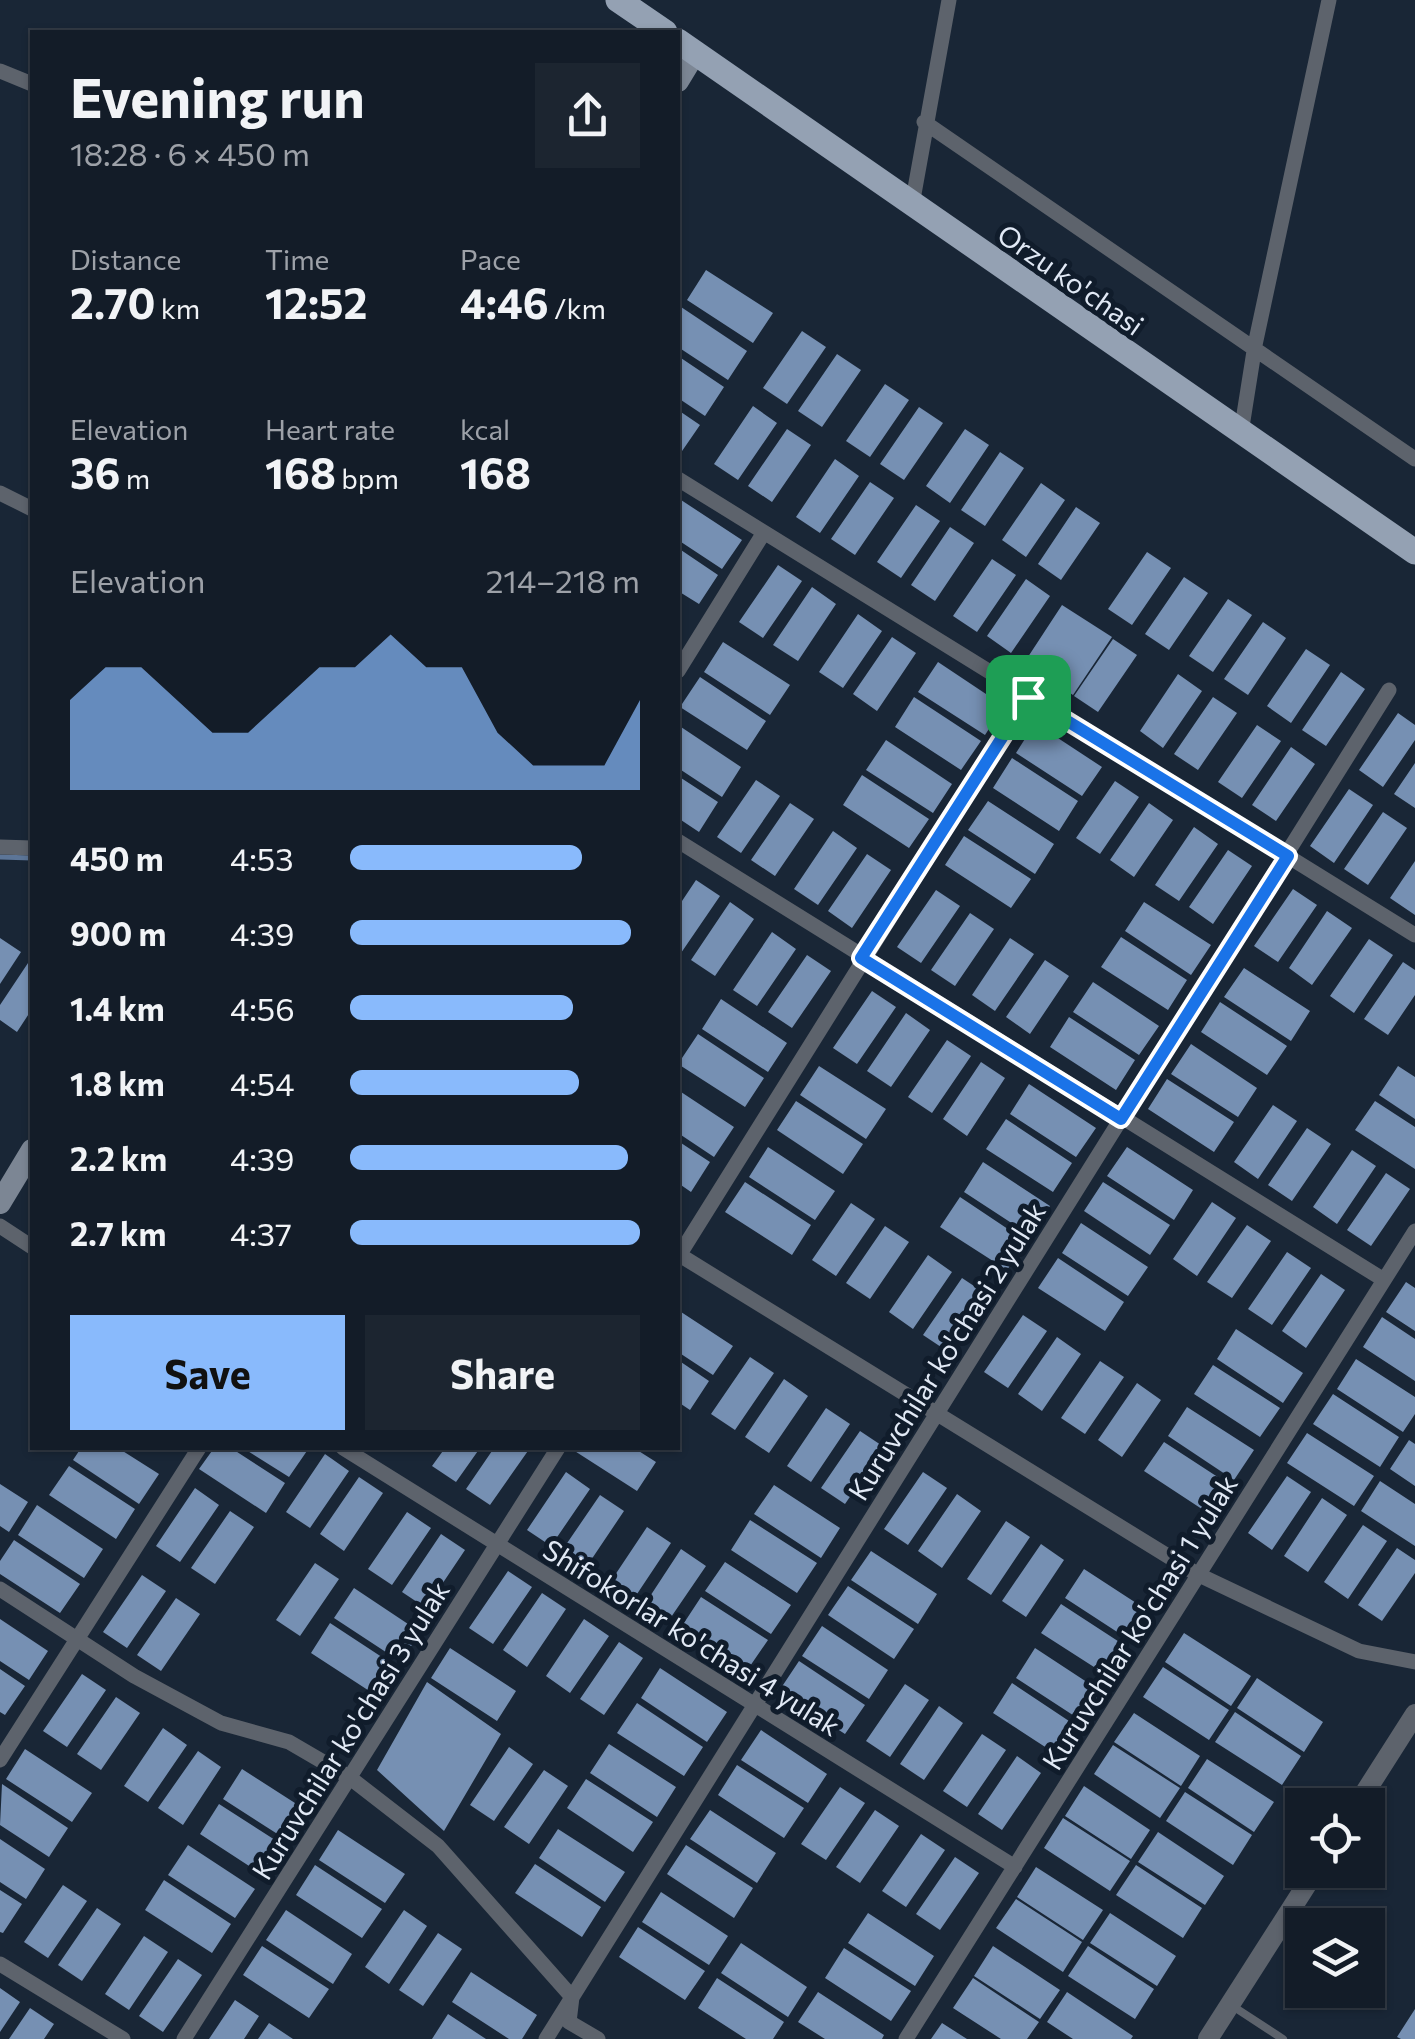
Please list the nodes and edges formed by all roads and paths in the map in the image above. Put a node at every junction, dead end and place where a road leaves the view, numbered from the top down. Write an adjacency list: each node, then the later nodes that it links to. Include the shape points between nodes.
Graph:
1 (618, 0): 4 (main road)
2 (949, 0): 9 (street)
3 (1329, 0): 11 (street)
4 (662, 30)
5 (686, 47): 7 (main road); 10 (main road, Orzu ko'chasi)
6 (0, 70): 8 (street)
7 (680, 72)
8 (30, 83)
9 (924, 122): 10 (street); 11 (street)
10 (912, 205): 12 (main road, Orzu ko'chasi)
11 (1255, 345): 12 (street); 13 (street)
12 (1241, 433): 18 (main road, Orzu ko'chasi)
13 (1415, 459)
14 (680, 480): 17 (street)
15 (0, 493): 16 (street)
16 (30, 507)
17 (763, 534): 19 (street); 21 (street)
18 (1415, 552)
19 (680, 667)
20 (1388, 690): 25 (street, Kuruvchilar ko'chasi 2 yulak)
21 (1028, 697): 25 (street); 27 (street)
22 (680, 842): 27 (street)
23 (0, 846): 24 (street)
24 (30, 848)
25 (1288, 856): 26 (street); 28 (street, Kuruvchilar ko'chasi 2 yulak)
26 (1415, 935)
27 (861, 958): 28 (street); 34 (street)
28 (1121, 1119): 36 (street); 37 (street, Kuruvchilar ko'chasi 2 yulak)
29 (30, 1153): 30 (main road)
30 (0, 1203)
31 (0, 1226): 33 (street)
32 (1415, 1231): 36 (street, Kuruvchilar ko'chasi 1 yulak)
33 (30, 1246)
34 (680, 1252)
35 (680, 1256): 37 (street)
36 (1384, 1280): 42 (street, Kuruvchilar ko'chasi 1 yulak)
37 (936, 1412): 42 (street); 46 (street, Kuruvchilar ko'chasi 2 yulak)
38 (198, 1450): 44 (street)
39 (346, 1450): 41 (street, Shifokorlar ko'chasi 4 yulak)
40 (557, 1450): 41 (street, Kuruvchilar ko'chasi 3 yulak)
41 (497, 1544): 46 (street, Shifokorlar ko'chasi 4 yulak); 49 (street, Kuruvchilar ko'chasi 3 yulak)
42 (1197, 1574): 45 (street, via 1359,1651); 51 (street, Kuruvchilar ko'chasi 1 yulak)
43 (0, 1589): 44 (street)
44 (78, 1637): 48 (street); 49 (street, via 221,1723 289,1742)
45 (1415, 1662)
46 (752, 1705): 51 (street, Shifokorlar ko'chasi 4 yulak); 54 (street, Kuruvchilar ko'chasi 2 yulak)
47 (1415, 1714): 50 (street)
48 (0, 1760)
49 (349, 1778): 54 (street, via 438,1846); 57 (street, Kuruvchilar ko'chasi 3 yulak)
50 (1368, 1788)
51 (1015, 1867): 60 (street, Kuruvchilar ko'chasi 1 yulak)
52 (1304, 1888): 55 (street)
53 (0, 1964): 56 (street)
54 (572, 1996): 58 (street, Kuruvchilar ko'chasi 2 yulak); 59 (street, via 569,2022)
55 (1230, 2004): 61 (street); 62 (lane)
56 (123, 2039)
57 (184, 2039)
58 (546, 2039)
59 (598, 2039)
60 (906, 2039)
61 (1208, 2039)
62 (1283, 2039)

